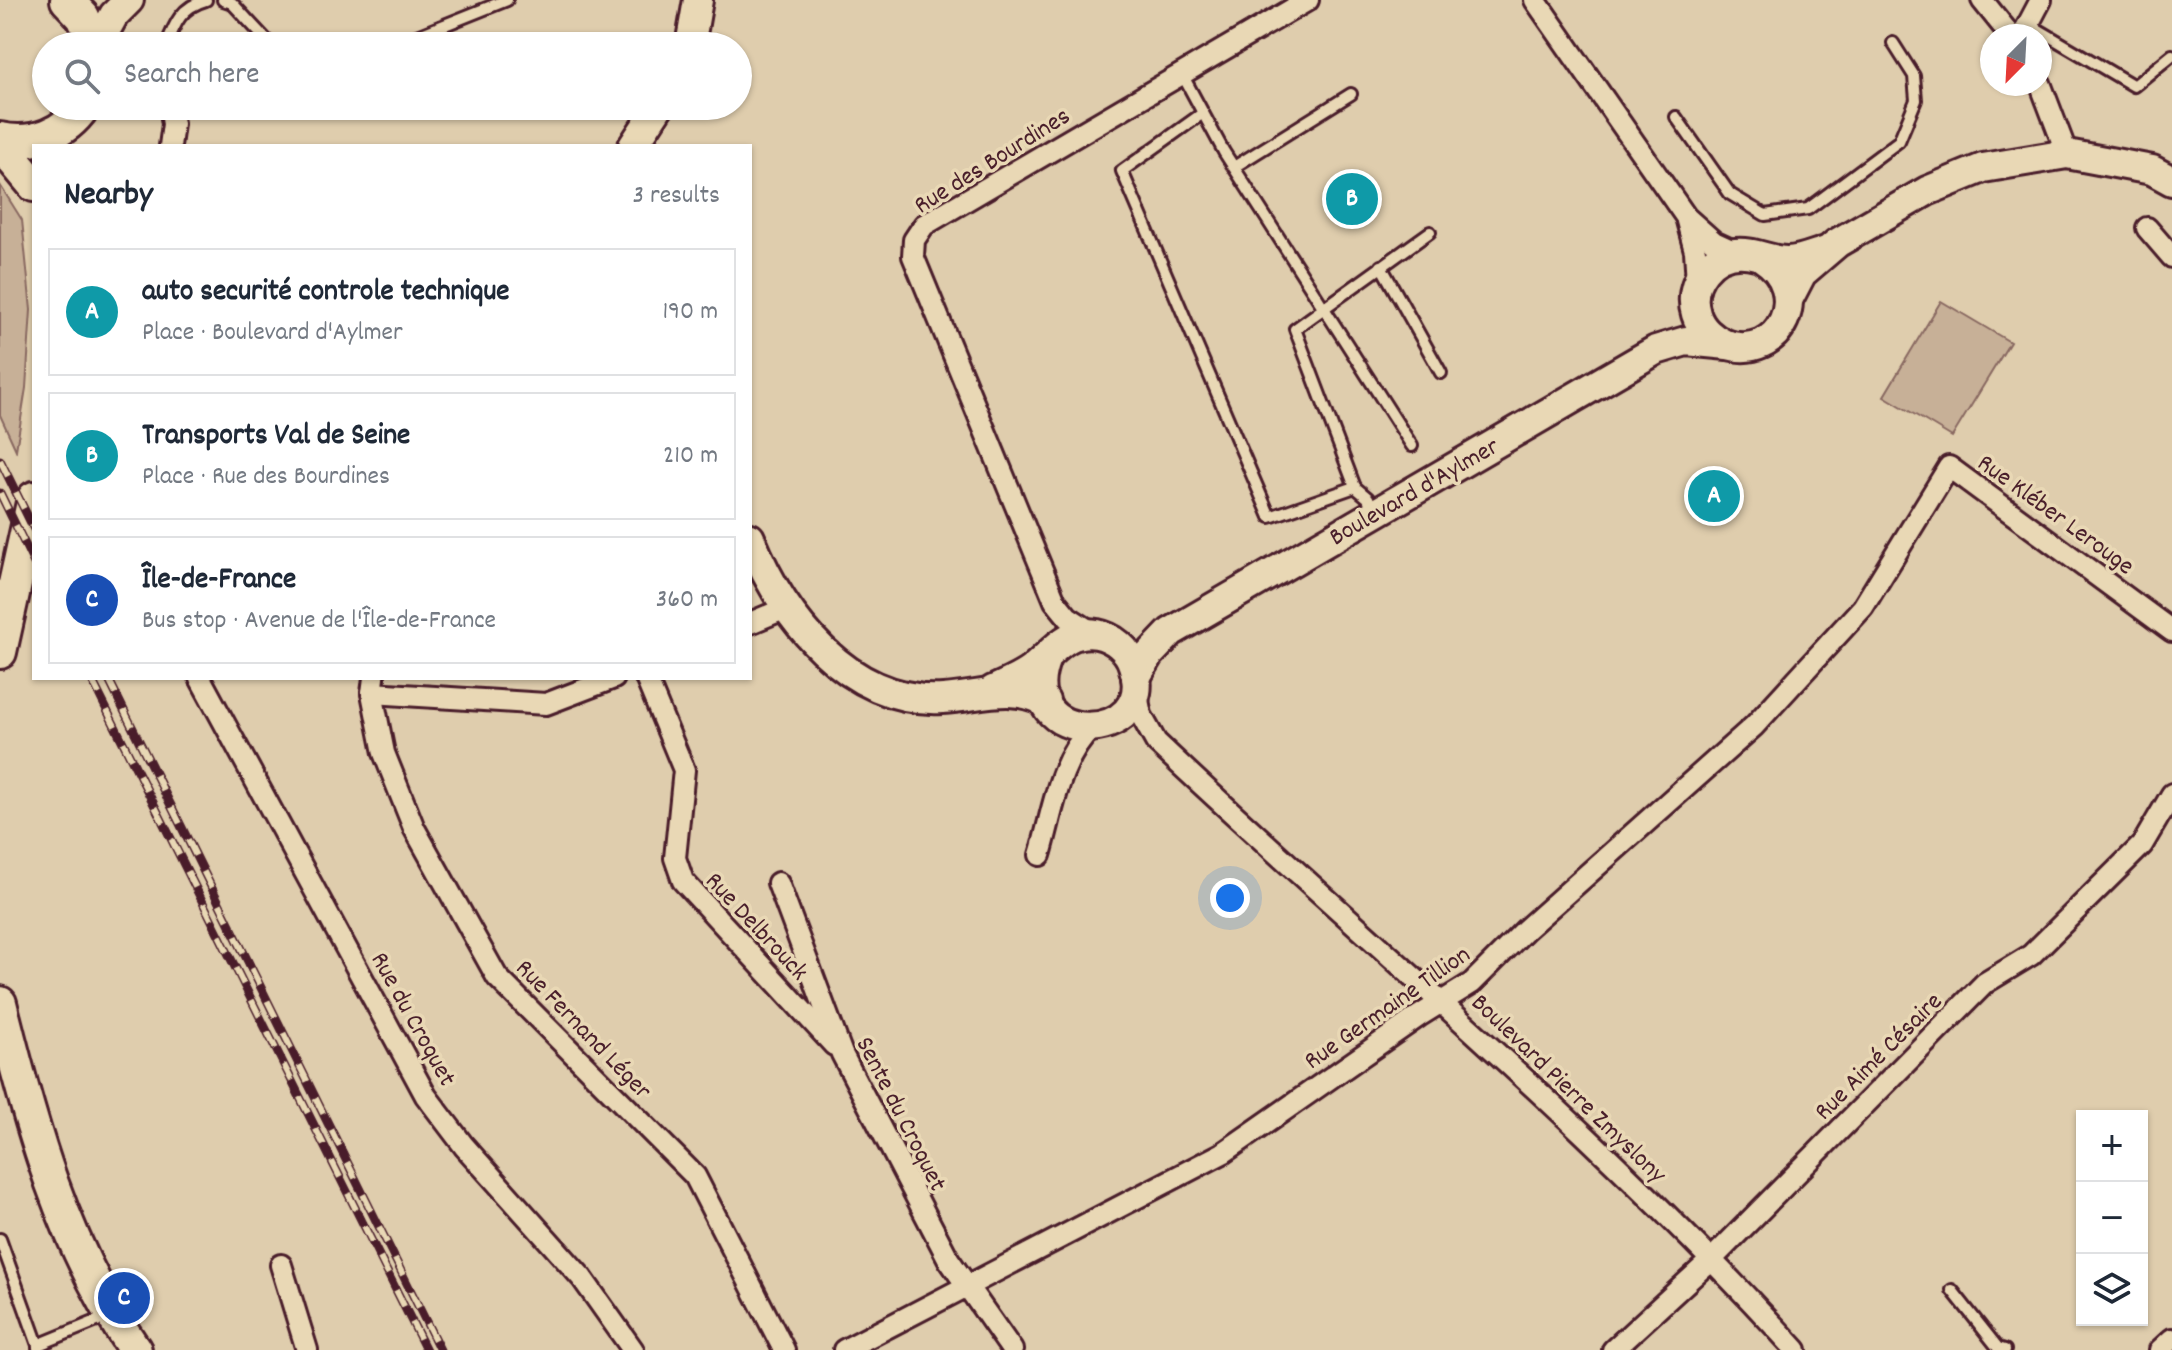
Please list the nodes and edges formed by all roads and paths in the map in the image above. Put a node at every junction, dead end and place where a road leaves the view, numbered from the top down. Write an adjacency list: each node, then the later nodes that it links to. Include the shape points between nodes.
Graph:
1 (67, 0): 13 (main road)
2 (129, 0): 14 (street)
3 (206, 0): 15 (lane, via 190,4)
4 (223, 0): 16 (lane)
5 (507, 0): 17 (lane)
6 (698, 0): 18 (street)
7 (1308, 0): 22 (street, Rue des Bourdines)
8 (1535, 0): 37 (street)
9 (1982, 0): 11 (street)
10 (2041, 0): 12 (street)
11 (2001, 24)
12 (2027, 24)
13 (90, 32)
14 (104, 32)
15 (173, 32)
16 (259, 32)
17 (427, 32)
18 (692, 32)
19 (1893, 43): 26 (lane, via 1914,76 1916,100 1899,141 1808,209 1765,215 1730,194)
20 (2052, 44): 21 (lane, via 2134,86)
21 (2172, 55)
22 (1182, 74): 25 (lane); 56 (street, Rue des Bourdines, via 924,225 914,240 913,256)
23 (1351, 94): 34 (lane)
24 (2045, 96): 33 (street)
25 (1203, 113): 34 (lane); 52 (lane, via 1122,171 1270,517)
26 (1676, 117)
27 (172, 120): 31 (street)
28 (650, 120): 32 (street)
29 (72, 125): 30 (main road, via 41,138)
30 (0, 142): 36 (main road)
31 (170, 144)
32 (634, 144)
33 (2067, 154): 35 (street); 40 (street, via 1983,168 1927,191)
34 (1234, 167): 46 (lane)
35 (2162, 176)
36 (32, 182)
37 (1686, 217): 41 (street, via 1714,242); 44 (street, via 1695,251)
38 (2147, 228): 42 (street)
39 (1430, 232): 43 (lane)
40 (1824, 252): 41 (street, via 1795,261); 45 (street, via 1802,273)
41 (1750, 255): 44 (street, via 1713,261); 45 (street, via 1782,276)
42 (2172, 257)
43 (1381, 266): 46 (lane); 49 (lane)
44 (1695, 290): 47 (street, via 1703,327); 48 (street, Boulevard d'Aylmer, via 1677,327)
45 (1789, 298): 47 (street, via 1782,323 1768,339 1749,346)
46 (1324, 307): 50 (lane); 52 (lane, via 1295,329)
47 (1728, 345): 48 (street, Boulevard d'Aylmer, via 1686,341)
48 (1656, 350): 54 (street, Boulevard d'Aylmer)
49 (1441, 373)
50 (1412, 446)
51 (1949, 467): 59 (street, Rue Kléber Lerouge); 78 (street, Rue Germaine Tillion, via 1863,607 1754,726)
52 (1355, 487): 54 (lane)
53 (32, 507): 62 (main road)
54 (1374, 512): 60 (street, Boulevard d'Aylmer)
55 (752, 542): 57 (street)
56 (1055, 601): 61 (street, Rue des Bourdines, via 1068,617); 63 (street, Rue des Bourdines, via 1056,629)
57 (786, 608): 58 (street); 69 (street, via 843,667 896,694 942,699)
58 (752, 622)
59 (2172, 631)
60 (1171, 632): 61 (street, Boulevard d'Aylmer, via 1142,640); 67 (street, Boulevard d'Aylmer, via 1150,654)
61 (1103, 637): 63 (street, via 1071,636); 67 (street, via 1129,656)
62 (0, 652)
63 (1048, 655): 69 (street, via 1015,681); 70 (street, via 1040,679)
64 (201, 680): 90 (street, Rue du Croquet, via 426,1096 582,1278)
65 (609, 680): 68 (street, via 546,704)
66 (647, 680): 79 (street, Rue Delbrouck, via 684,770 675,858 683,881)
67 (1136, 683): 71 (street, via 1127,709); 72 (street, Boulevard Pierre Zmyslony, via 1141,715)
68 (373, 686): 91 (street, Rue Fernand Léger, via 384,753 414,828 497,977 695,1176)
69 (992, 691): 70 (street, via 1014,691)
70 (1051, 710): 71 (street, via 1078,728); 73 (street, via 1064,738)
71 (1101, 726): 72 (street, Boulevard Pierre Zmyslony); 73 (street, via 1077,744)
72 (1156, 742): 78 (street, Boulevard Pierre Zmyslony)
73 (1063, 771): 75 (street)
74 (2172, 794): 81 (street, Rue Aimé Césaire, via 2142,845 2031,955 1985,983)
75 (1040, 855)
76 (778, 883): 79 (street, Sente du Croquet)
77 (0, 1003): 85 (main road, via 52,1189)
78 (1445, 1003): 81 (street, Boulevard Pierre Zmyslony); 83 (street, Rue Germaine Tillion, via 1223,1153)
79 (842, 1054): 83 (street, Sente du Croquet, via 949,1260)
80 (0, 1239): 87 (lane)
81 (1713, 1258): 94 (street, Rue Aimé Césaire); 95 (street, Boulevard Pierre Zmyslony)
82 (281, 1265): 89 (street)
83 (968, 1286): 92 (street, Rue Germaine Tillion); 93 (street, Sente du Croquet)
84 (1952, 1290): 96 (lane)
85 (111, 1315): 87 (lane); 88 (main road)
86 (2172, 1339): 97 (street)
87 (38, 1347)
88 (135, 1350)
89 (307, 1350)
90 (633, 1350)
91 (784, 1350)
92 (844, 1350)
93 (1012, 1350)
94 (1613, 1350)
95 (1796, 1350)
96 (2005, 1350)
97 (2160, 1350)

